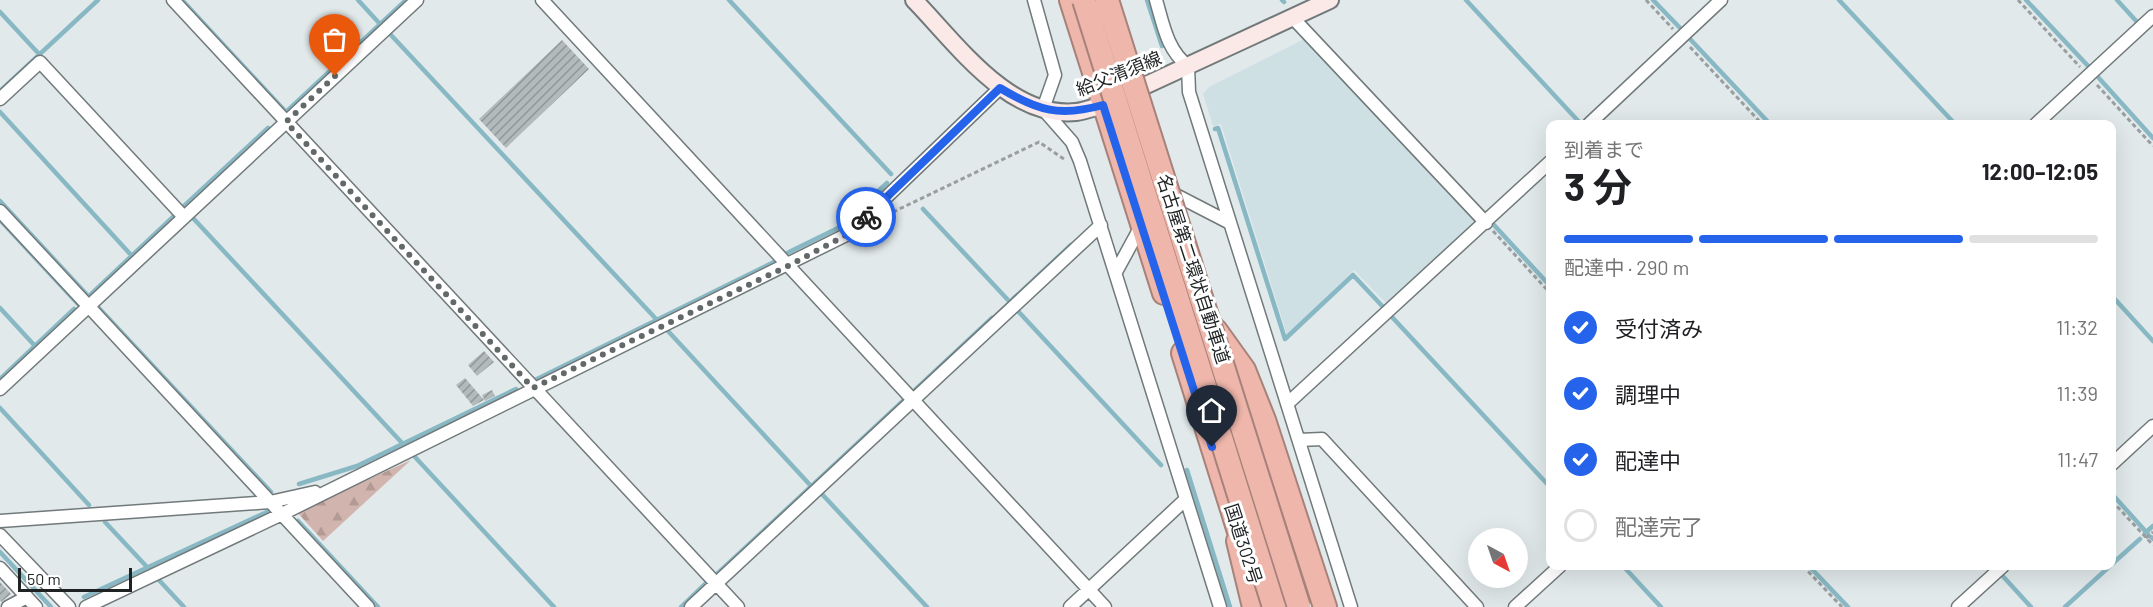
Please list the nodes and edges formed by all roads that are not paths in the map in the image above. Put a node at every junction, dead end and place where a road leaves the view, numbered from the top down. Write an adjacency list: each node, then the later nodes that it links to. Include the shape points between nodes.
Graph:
1 (173, 0): 20 (street)
2 (417, 0): 20 (street)
3 (542, 0): 29 (street)
4 (914, 0): 14 (main road, 給父清須線)
5 (1034, 0): 17 (street, via 1055,75)
6 (1107, 0): 66 (highway, 名古屋第二環状自動車道, bridge)
7 (1156, 0): 13 (street, via 1170,46)
8 (1330, 0): 12 (main road, 給父清須線)
9 (1721, 0): 18 (street)
10 (1073, 1): 16 (highway, 国道302号); 65 (highway, 名古屋第二環状自動車道, bridge)
11 (2153, 16): 19 (street)
12 (1293, 18): 13 (main road, 給父清須線); 26 (street)
13 (1188, 66): 16 (main road, 給父清須線); 25 (street, via 1189,92)
14 (1000, 88): 17 (main road, 給父清須線); 29 (street, via 848,234)
15 (0, 99): 24 (street, via 40,62)
16 (1103, 105): 17 (main road, 給父清須線, via 1078,112); 22 (highway, 国道302号)
17 (1043, 110): 27 (street, via 1072,142)
18 (1593, 120)
19 (2040, 120)
20 (286, 122): 24 (street); 33 (street)
21 (1546, 166): 26 (street)
22 (1124, 169): 25 (street); 28 (highway, 国道302号)
23 (0, 211): 32 (street)
24 (184, 217): 32 (street)
25 (1230, 223): 36 (street)
26 (1486, 223): 36 (street)
27 (1101, 225): 30 (street); 35 (street)
28 (1142, 225): 30 (street); 31 (highway, 国道302号)
29 (788, 266): 33 (street); 35 (street)
30 (1116, 272): 42 (street)
31 (1159, 278): 41 (highway, 国道302号); 67 (highway, via 1216,331 1244,370)
32 (88, 306): 34 (street); 43 (street)
33 (533, 388): 40 (street); 50 (street)
34 (0, 389)
35 (913, 400): 50 (street); 51 (street)
36 (1287, 404): 38 (street)
37 (2153, 426): 39 (street)
38 (1299, 440): 68 (street); 69 (street, via 1322,439)
39 (2116, 460)
40 (331, 489): 43 (street); 44 (street)
41 (1225, 490): 63 (highway); 64 (highway, 国道302号)
42 (1186, 499): 51 (street); 62 (street)
43 (270, 502): 44 (street); 45 (street)
44 (282, 514): 56 (street); 57 (street)
45 (0, 521)
46 (0, 535): 55 (street)
47 (0, 568): 52 (street)
48 (1556, 570): 70 (street)
49 (1999, 570): 71 (street)
50 (716, 584): 58 (street); 59 (street)
51 (1089, 590): 60 (street); 61 (street)
52 (27, 597): 53 (street); 54 (street)
53 (8, 607)
54 (36, 607)
55 (69, 607)
56 (86, 607)
57 (368, 607)
58 (691, 607)
59 (738, 607)
60 (1070, 607)
61 (1105, 607)
62 (1220, 607)
63 (1254, 607)
64 (1263, 607)
65 (1274, 607)
66 (1299, 607)
67 (1325, 607)
68 (1351, 607)
69 (1477, 607)
70 (1515, 607)
71 (1958, 607)

